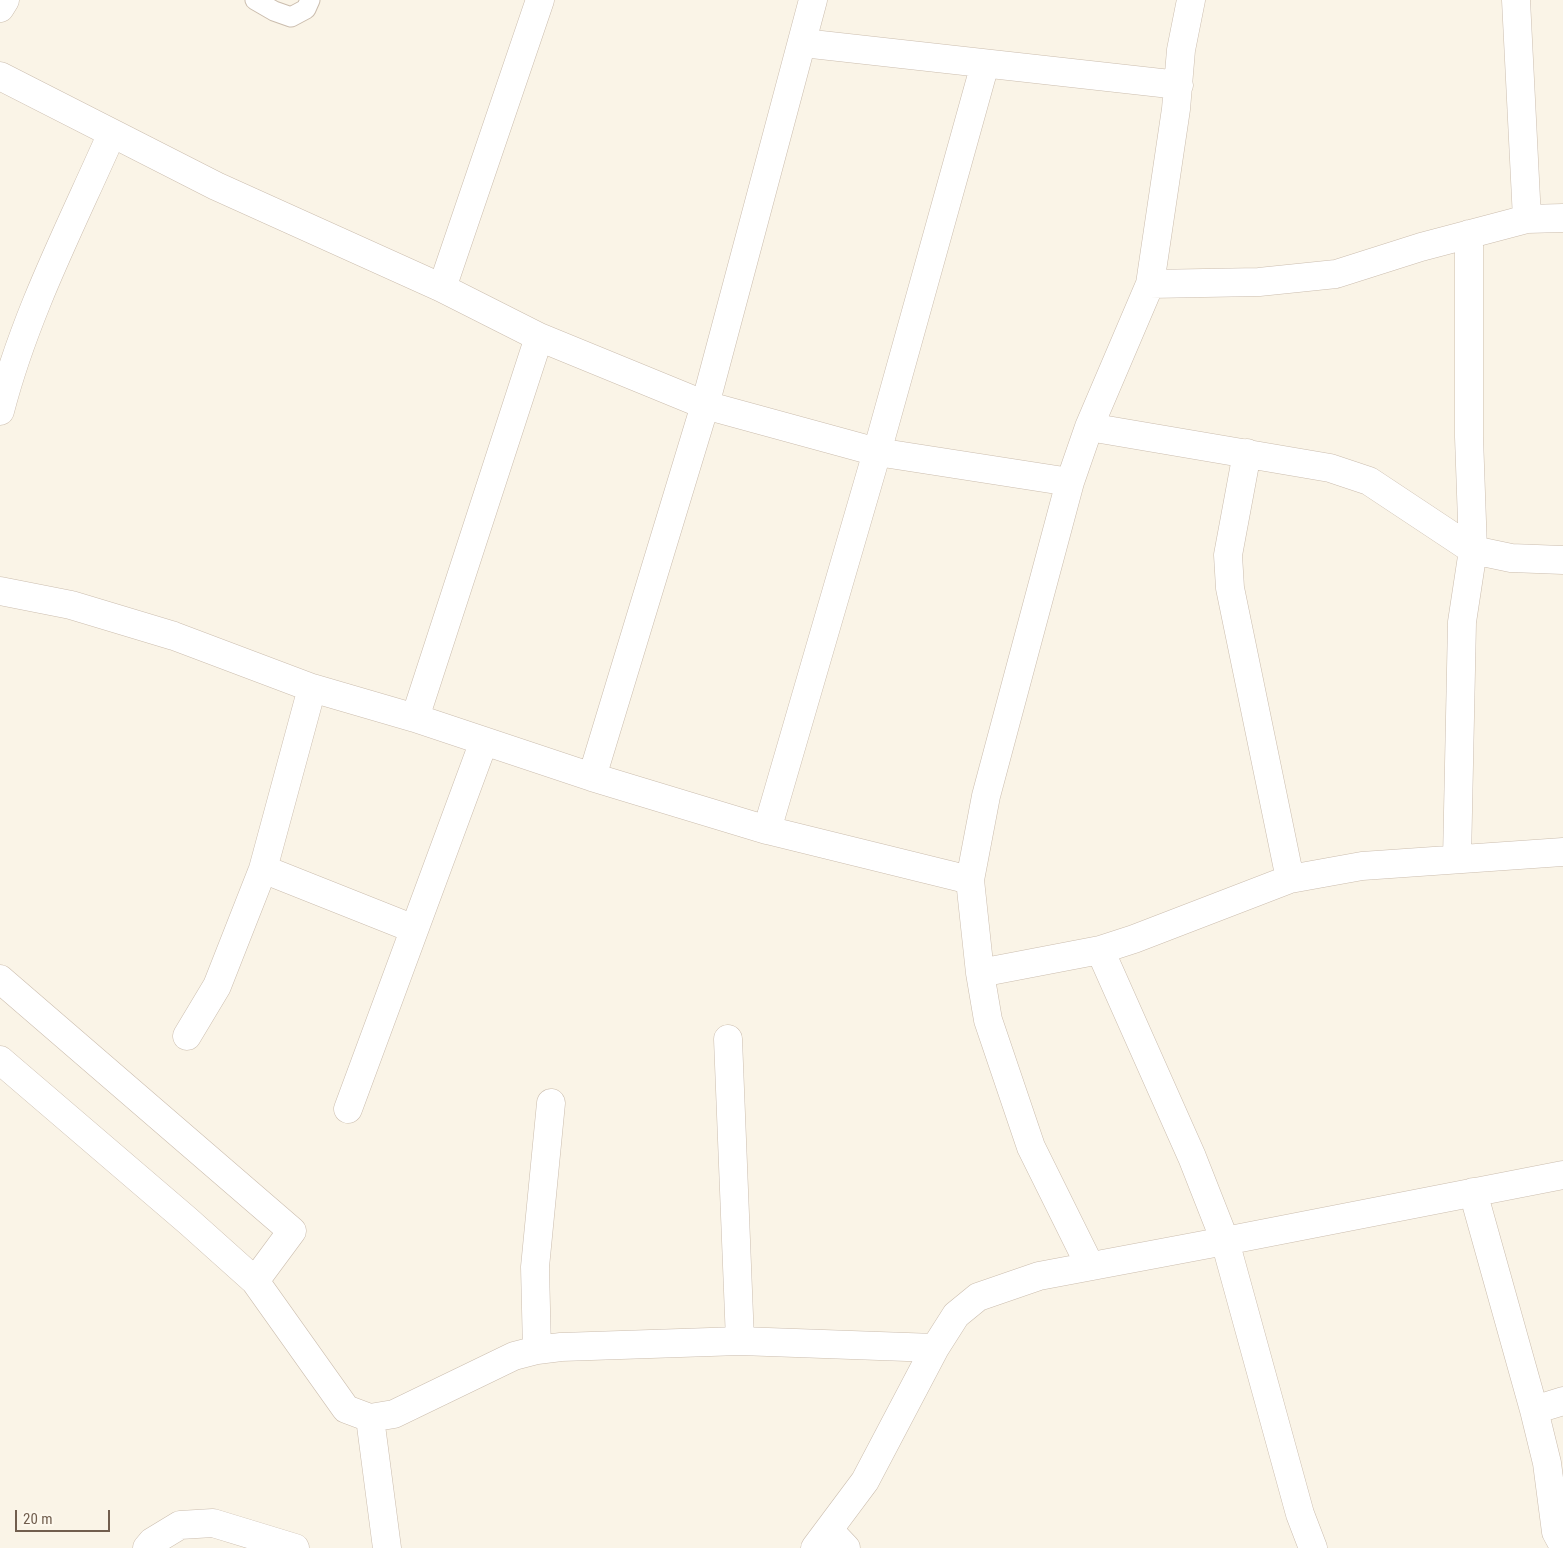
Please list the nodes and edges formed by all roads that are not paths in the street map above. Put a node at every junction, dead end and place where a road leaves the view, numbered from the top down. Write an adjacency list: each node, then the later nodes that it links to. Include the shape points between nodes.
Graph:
1 (5, 0): 8 (street)
2 (255, 0): 3 (lane, via 291,17 306,9)
3 (310, 0)
4 (540, 0): 18 (street)
5 (813, 0): 9 (street)
6 (1191, 0): 12 (street)
7 (1516, 0): 15 (street)
8 (0, 8)
9 (803, 43): 10 (street); 20 (street)
10 (985, 64): 12 (street); 23 (street)
11 (0, 76): 13 (street)
12 (1178, 84): 17 (street)
13 (112, 133): 18 (street, via 216,186); 21 (street, via 30,321)
14 (1563, 218): 15 (street)
15 (1527, 220): 16 (street)
16 (1469, 234): 17 (street, via 1336,274 1259,282); 26 (street, via 1469,437)
17 (1150, 284): 22 (street)
18 (442, 288): 19 (street)
19 (539, 337): 20 (street); 30 (street)
20 (705, 405): 23 (street); 32 (street)
21 (0, 411)
22 (1089, 427): 24 (street); 25 (street)
23 (877, 452): 25 (street); 33 (street)
24 (1246, 453): 26 (street, via 1330,468 1368,481); 37 (street, via 1228,555 1230,588)
25 (1070, 482): 38 (street, via 986,796)
26 (1473, 550): 27 (street, via 1511,558); 35 (street, via 1462,622)
27 (1563, 560)
28 (0, 591): 29 (street, via 71,604 174,636)
29 (312, 688): 30 (street); 36 (street)
30 (415, 718): 31 (street)
31 (484, 740): 32 (street); 39 (street)
32 (592, 777): 33 (street)
33 (766, 830): 38 (street)
34 (1563, 852): 35 (street)
35 (1457, 859): 37 (street, via 1362,866)
36 (263, 869): 39 (street); 43 (street, via 217,986)
37 (1290, 879): 40 (street)
38 (970, 880): 41 (street)
39 (414, 928): 47 (street)
40 (1100, 950): 41 (street); 50 (street, via 1192,1157)
41 (980, 973): 51 (street, via 988,1020 1031,1147)
42 (0, 979): 52 (street, via 292,1231)
43 (188, 1036)
44 (728, 1039): 53 (street)
45 (0, 1060): 52 (street)
46 (551, 1103): 55 (street, via 535,1267)
47 (348, 1109)
48 (1563, 1175): 49 (street)
49 (1473, 1192): 50 (street); 57 (street)
50 (1225, 1241): 51 (street); 64 (street, via 1300,1514)
51 (1090, 1266): 54 (street, via 1039,1276 978,1298 956,1315)
52 (255, 1282): 58 (street, via 346,1410)
53 (740, 1341): 54 (street); 55 (street)
54 (935, 1348): 59 (street)
55 (537, 1350): 58 (street, via 514,1356 394,1414)
56 (1563, 1401): 57 (street)
57 (1534, 1410): 60 (street, via 1547,1463 1556,1532)
58 (370, 1418): 63 (street)
59 (830, 1542)
60 (1563, 1545)
61 (147, 1548): 62 (street, via 180,1525 212,1522)
62 (295, 1548)
63 (387, 1548)
64 (1313, 1548)

